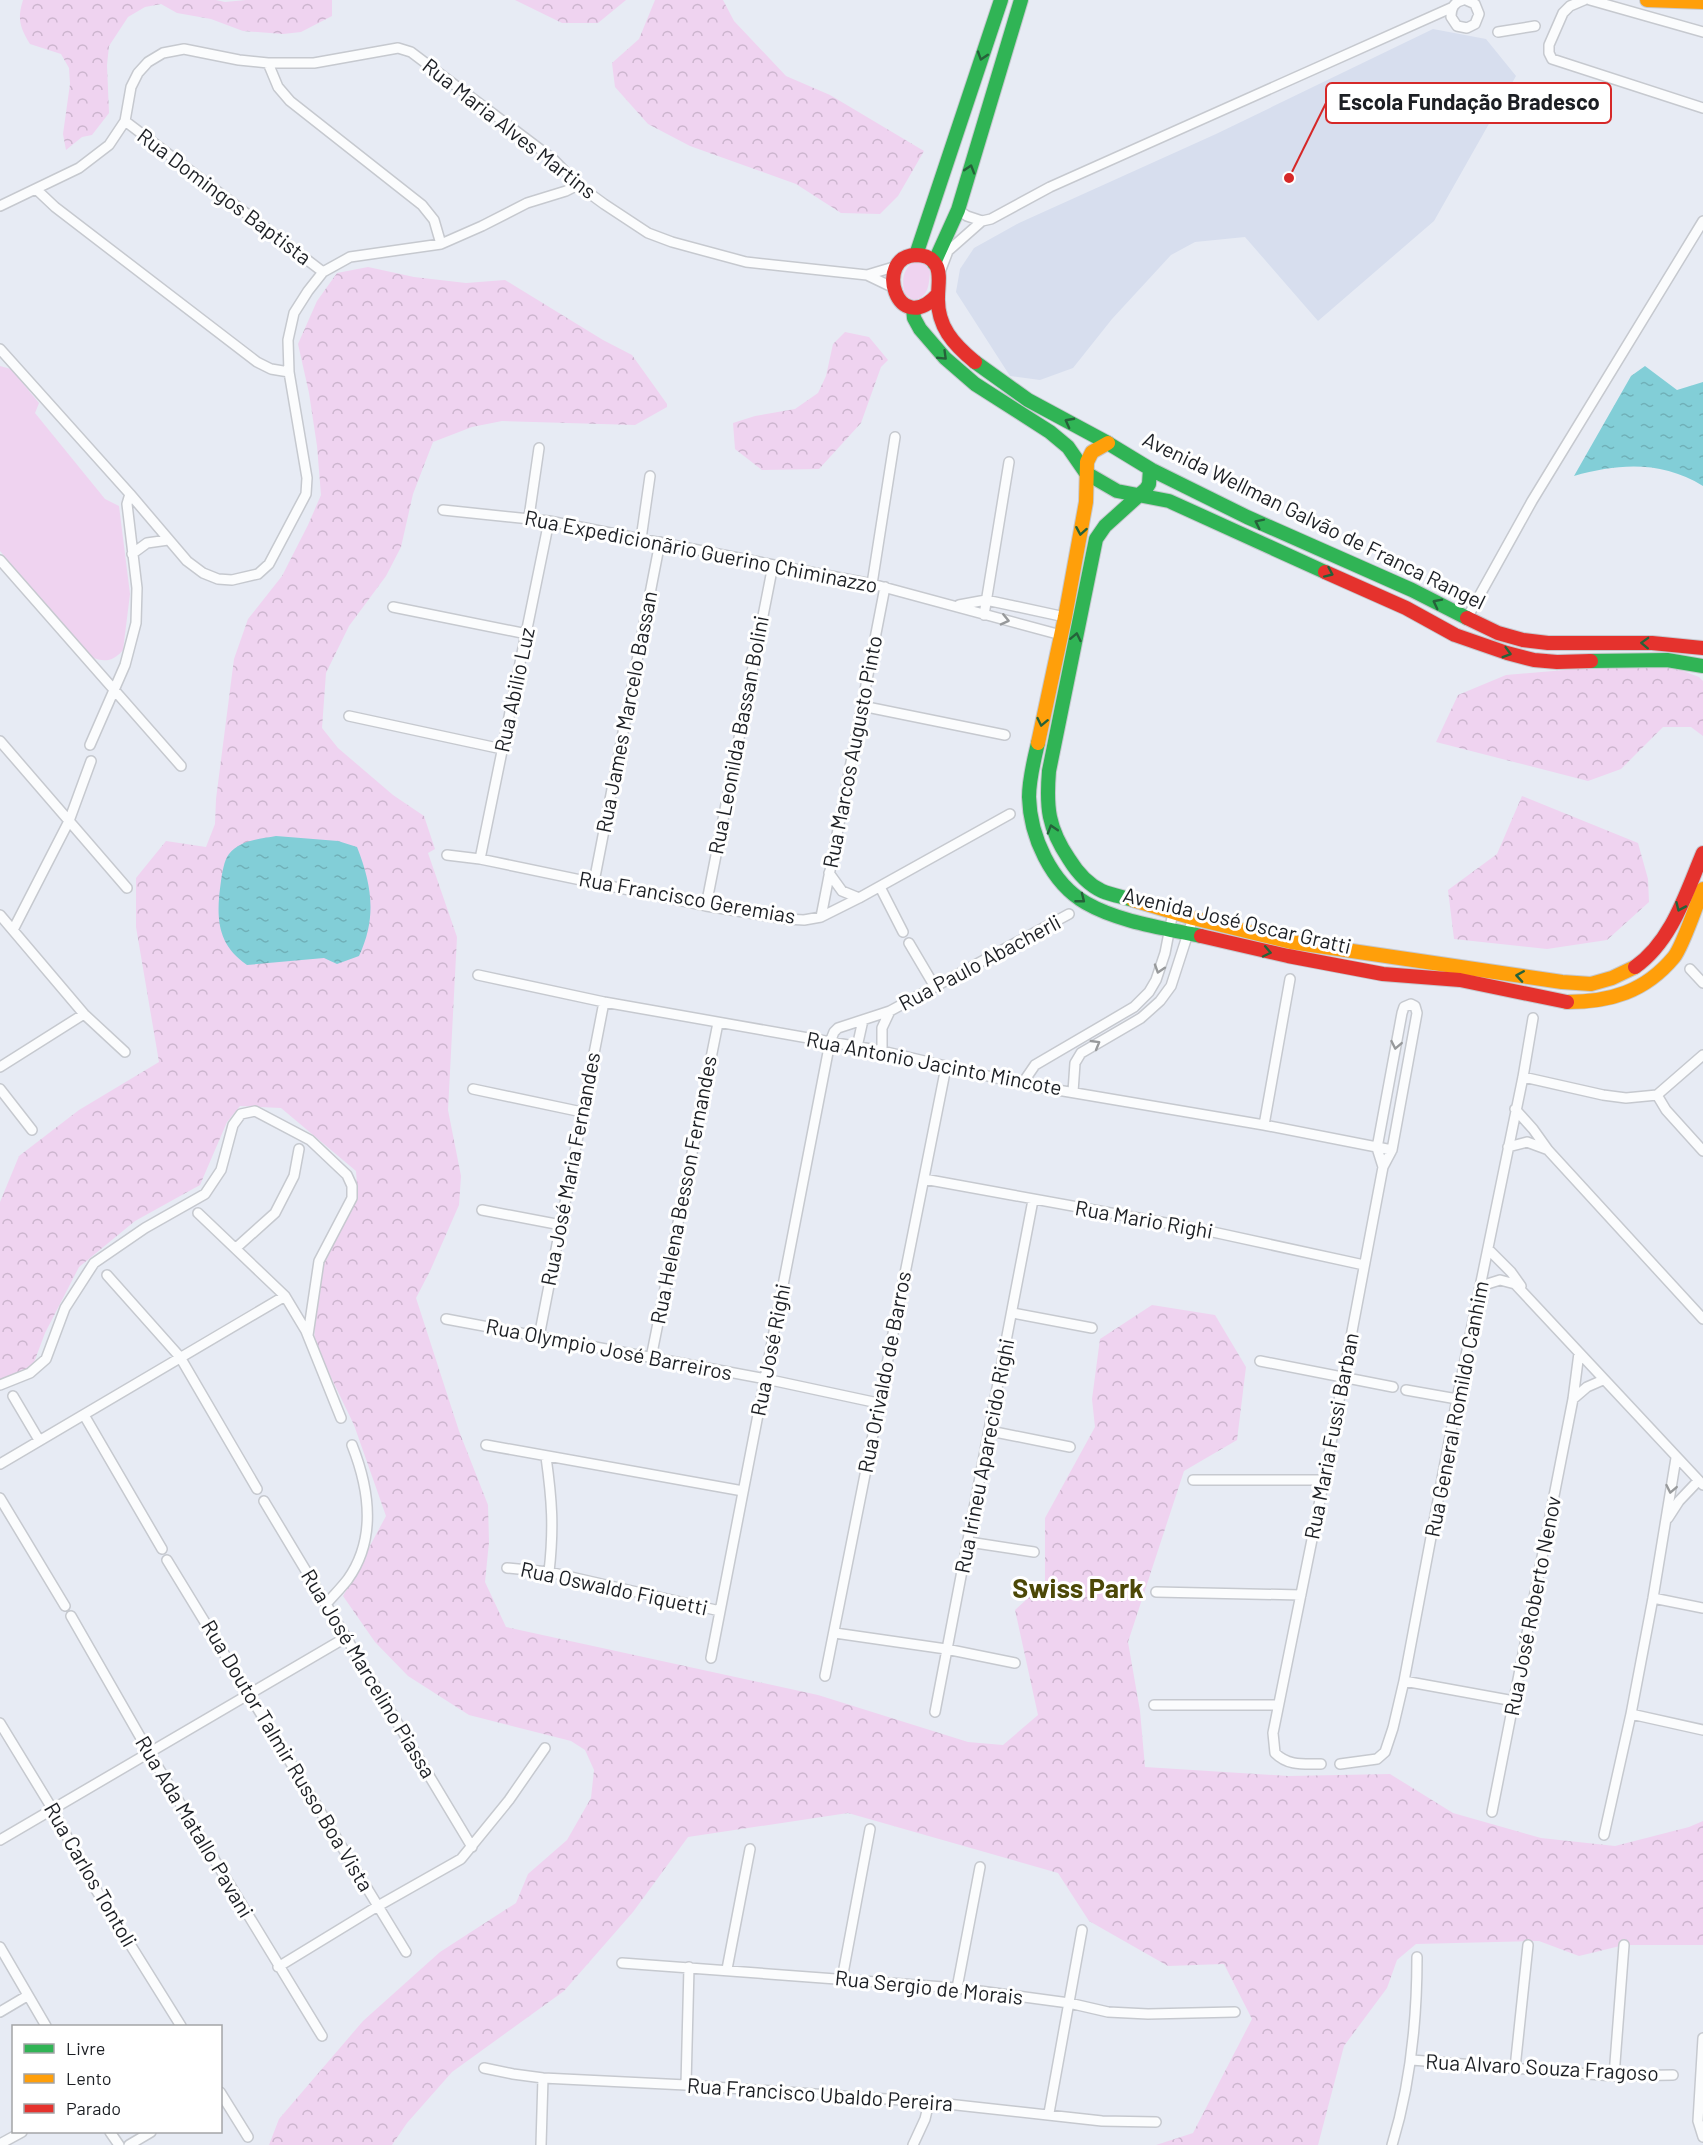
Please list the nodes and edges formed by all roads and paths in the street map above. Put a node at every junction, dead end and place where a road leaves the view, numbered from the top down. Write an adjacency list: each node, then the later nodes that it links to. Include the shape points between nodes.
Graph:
1 (1001, 0): 22 (main road, one-way to 22)
2 (1021, 0): 18 (main road, one-way to 2)
3 (1468, 0): 8 (street); 8 (street, via 1475,4 1479,14 1471,27 1462,28 1454,22)
4 (1584, 0): 13 (street, via 1563,13 1549,45 1552,59)
5 (1590, 0): 11 (street)
6 (1647, 0): 7 (main road)
7 (1703, 2)
8 (1453, 7): 19 (street)
9 (1535, 26): 10 (street)
10 (1498, 32)
11 (1703, 32)
12 (268, 63): 14 (street, Rua Maria Alves Martins, via 184,49 163,53 138,73 131,87); 15 (street, Rua Maria Alves Martins, via 314,63 398,48 411,52 553,159); 21 (street, via 278,87 290,101 422,205 434,220)
13 (1703, 108)
14 (125, 121): 16 (street, Rua Maria Alves Martins, via 109,145 93,158); 25 (street, Rua Domingos Baptista)
15 (578, 184): 21 (street, via 527,203); 26 (street, Rua Maria Alves Martins, via 648,233 672,242 746,262)
16 (37, 190): 17 (street, Rua Maria Alves Martins); 31 (street, via 257,362)
17 (0, 206)
18 (958, 210): 19 (street); 24 (main road)
19 (982, 221): 24 (street, via 948,251)
20 (1703, 222): 57 (street, via 1532,501)
21 (441, 244): 25 (street, via 350,257)
22 (916, 255): 23 (main road); 24 (main road, via 925,257)
23 (897, 266): 26 (street, Rua Maria Alves Martins); 27 (main road)
24 (937, 268): 28 (main road)
25 (323, 272): 31 (street, via 294,313 288,340)
26 (867, 275): 27 (street, Rua Maria Alves Martins)
27 (892, 287): 29 (main road, via 899,301)
28 (938, 294): 29 (main road, via 928,305); 33 (main road, Avenida Wellman Galvão de Franca Rangel, one-way to 28, via 1022,397 974,360 948,335 942,324)
29 (913, 308): 37 (main road, Avenida Wellman Galvão de Franca Rangel, one-way to 37, via 920,329 945,358 975,384 1050,432 1068,447)
30 (0, 349): 39 (street)
31 (289, 372): 45 (street, via 307,478 306,494 269,564 246,578 218,579 187,561)
32 (895, 436): 50 (street)
33 (1108, 443): 36 (main road, Avenida Wellman Galvão de Franca Rangel); 37 (main road, via 1092,452)
34 (539, 448): 42 (street)
35 (1009, 462): 52 (street)
36 (1150, 469): 40 (main road, via 1149,484); 57 (main road, Avenida Wellman Galvão de Franca Rangel, one-way to 36)
37 (1086, 472): 40 (main road, Avenida Wellman Galvão de Franca Rangel, via 1117,491); 56 (main road, Avenida José Oscar Gratti, one-way to 56, via 1086,502)
38 (650, 476): 44 (street)
39 (130, 494): 45 (street); 47 (street, via 127,504)
40 (1140, 495): 61 (main road, Avenida Wellman Galvão de Franca Rangel, one-way to 61, via 1169,501 1406,608 1455,635 1507,653 1557,662 1655,660); 83 (main road, Avenida José Oscar Gratti, one-way to 40, via 1102,891 1079,875 1057,842 1047,798 1048,771 1096,539)
41 (442, 510): 42 (street, Rua Expedicionãrio Guerino Chiminazzo)
42 (529, 518): 43 (street, Rua Expedicionãrio Guerino Chiminazzo)
43 (549, 521): 44 (street, Rua Expedicionãrio Guerino Chiminazzo); 58 (street, Rua Abilio Luz)
44 (641, 539): 46 (street, Rua Expedicionãrio Guerino Chiminazzo)
45 (168, 540): 47 (street, via 147,543)
46 (660, 542): 49 (street, Rua Expedicionãrio Guerino Chiminazzo); 77 (street, Rua James Marcelo Bassan)
47 (132, 554): 62 (street, via 137,588 136,623)
48 (0, 560): 62 (street)
49 (773, 565): 50 (street, Rua Expedicionãrio Guerino Chiminazzo); 82 (street, Rua Leonilda Bassan Bolini)
50 (872, 584): 51 (street, Rua Expedicionãrio Guerino Chiminazzo)
51 (885, 587): 53 (street, Rua Expedicionãrio Guerino Chiminazzo); 63 (street, Rua Marcos Augusto Pinto)
52 (986, 600): 53 (street, Rua Expedicionãrio Guerino Chiminazzo); 55 (street); 56 (street)
53 (957, 606): 55 (street, Rua Expedicionãrio Guerino Chiminazzo)
54 (393, 607): 58 (street)
55 (984, 615): 59 (street, Rua Expedicionãrio Guerino Chiminazzo, one-way to 59)
56 (1065, 617): 59 (main road, Avenida José Oscar Gratti)
57 (1467, 618): 60 (main road, Avenida Wellman Galvão de Franca Rangel, one-way to 57, via 1641,643 1534,643)
58 (527, 634): 68 (street, Rua Abilio Luz)
59 (1061, 635): 88 (main road, Avenida José Oscar Gratti, one-way to 88, via 1032,771 1029,798 1037,842 1057,876 1085,903 1119,917)
60 (1703, 648)
61 (1703, 666)
62 (114, 690): 67 (street); 70 (street)
63 (862, 706): 65 (street); 76 (street, Rua Marcos Augusto Pinto)
64 (349, 716): 68 (street)
65 (1005, 735)
66 (0, 741): 72 (street)
67 (90, 745)
68 (502, 749): 75 (street, Rua Abilio Luz)
69 (91, 761): 72 (street)
70 (181, 766)
71 (1010, 814): 78 (street, Rua Francisco Geremias)
72 (69, 821): 79 (street); 89 (street)
73 (1703, 853): 87 (main road, Avenida José Oscar Gratti, one-way to 87, via 1675,918 1656,950 1637,966 1591,984 1292,942)
74 (447, 855): 75 (street, Rua Francisco Geremias)
75 (480, 859): 77 (street, Rua Francisco Geremias)
76 (829, 873): 81 (street, via 842,891); 86 (street, Rua Marcos Augusto Pinto)
77 (594, 882): 82 (street, Rua Francisco Geremias)
78 (880, 887): 81 (street, Rua Francisco Geremias); 90 (street)
79 (127, 888)
80 (1703, 889): 91 (main road, Avenida José Oscar Gratti, one-way to 80, via 1383,974 1460,980 1562,1002 1593,1002 1621,996 1649,981 1675,956)
81 (859, 898): 86 (street, Rua Francisco Geremias)
82 (705, 906): 86 (street, Rua Francisco Geremias, via 786,919)
83 (1173, 912): 87 (main road, Avenida José Oscar Gratti); 88 (street)
84 (1069, 914): 97 (street, Rua Paulo Abacherli)
85 (0, 915): 89 (street)
86 (821, 917)
87 (1193, 918): 91 (street)
88 (1169, 929): 91 (main road, Avenida José Oscar Gratti); 112 (street, one-way to 112, via 1165,953 1149,992 1134,1007 1035,1065)
89 (13, 930): 100 (street)
90 (903, 932)
91 (1189, 935): 115 (street, one-way to 91, via 1075,1063 1081,1053 1141,1018 1160,1001 1171,986)
92 (909, 943): 97 (street)
93 (1690, 969): 96 (street)
94 (478, 975): 98 (street, Rua Antonio Jacinto Mincote)
95 (1290, 979): 119 (street)
96 (1703, 983)
97 (935, 987): 99 (street, Rua Paulo Abacherli)
98 (604, 1002): 103 (street, Rua Antonio Jacinto Mincote); 118 (street, Rua José Maria Fernandes)
99 (890, 1011): 102 (street, Rua Paulo Abacherli); 106 (street, Rua Paulo Abacherli, via 882,1028)
100 (84, 1014): 107 (street); 109 (street)
101 (1533, 1018): 111 (street, Rua General Romildo Canhim)
102 (864, 1020): 104 (street, Rua Paulo Abacherli, via 838,1028); 105 (street)
103 (718, 1023): 104 (street, Rua Antonio Jacinto Mincote); 148 (street, Rua Helena Besson Fernandes)
104 (830, 1042): 105 (street, Rua Antonio Jacinto Mincote); 151 (street, Rua José Righi)
105 (857, 1047): 106 (street, Rua Antonio Jacinto Mincote)
106 (882, 1051): 110 (street, Rua Antonio Jacinto Mincote)
107 (125, 1052)
108 (1703, 1055): 116 (street)
109 (0, 1067)
110 (946, 1067): 112 (street, Rua Antonio Jacinto Mincote); 128 (street, Rua Orivaldo de Barros)
111 (1523, 1077): 116 (street, via 1603,1095); 117 (street, Rua General Romildo Canhim)
112 (1022, 1084): 115 (street, Rua Antonio Jacinto Mincote)
113 (0, 1089): 120 (street)
114 (473, 1089): 118 (street)
115 (1072, 1092): 119 (street, Rua Antonio Jacinto Mincote)
116 (1657, 1095): 126 (street)
117 (1515, 1110): 121 (street, Rua General Romildo Canhim); 125 (street)
118 (582, 1112): 132 (street, Rua José Maria Fernandes)
119 (1264, 1125): 122 (street, Rua Antonio Jacinto Mincote)
120 (32, 1130)
121 (1508, 1147): 125 (street, via 1527,1142); 134 (street, Rua General Romildo Canhim)
122 (1377, 1148): 124 (street, Rua Antonio Jacinto Mincote); 124 (street, Rua Maria Fussi Barban, one-way to 122, via 1417,1013 1411,1004 1402,1013); 127 (street, Rua Maria Fussi Barban)
123 (299, 1149): 133 (street, via 294,1176 275,1213)
124 (1392, 1150): 127 (street, Rua Maria Fussi Barban)
125 (1548, 1150): 142 (street)
126 (1703, 1150)
127 (1383, 1167): 135 (street, Rua Maria Fussi Barban)
128 (924, 1179): 129 (street, Rua Mario Righi); 159 (street, Rua Orivaldo de Barros)
129 (1033, 1200): 135 (street, Rua Mario Righi, via 1199,1229); 140 (street, Rua Irineu Aparecido Righi)
130 (482, 1210): 132 (street)
131 (198, 1213): 133 (street)
132 (561, 1225): 145 (street, Rua José Maria Fernandes)
133 (236, 1248): 138 (street)
134 (1489, 1250): 137 (street, Rua General Romildo Canhim); 139 (street)
135 (1364, 1265): 150 (street, Rua Maria Fussi Barban)
136 (107, 1275): 147 (street)
137 (1481, 1286): 139 (street, via 1508,1281); 157 (street, Rua General Romildo Canhim)
138 (285, 1296): 144 (street); 147 (street)
139 (1530, 1298): 146 (street)
140 (1012, 1313): 143 (street); 162 (street, Rua Irineu Aparecido Righi)
141 (446, 1318): 145 (street, Rua Olympio José Barreiros)
142 (1703, 1319)
143 (1092, 1328)
144 (308, 1335): 153 (street, via 319,1261 352,1198 352,1186 347,1175 310,1140 255,1111 241,1114 233,1125 221,1170 205,1194 94,1263 65,1308 46,1359 30,1373); 161 (street)
145 (539, 1337): 148 (street, Rua Olympio José Barreiros)
146 (1579, 1353): 152 (street); 158 (street, Rua José Roberto Nenov)
147 (180, 1357): 160 (street); 173 (street)
148 (651, 1358): 151 (street, Rua Olympio José Barreiros)
149 (1260, 1361): 150 (street)
150 (1343, 1377): 154 (street); 171 (street, Rua Maria Fussi Barban)
151 (766, 1379): 159 (street, Rua Olympio José Barreiros); 174 (street, Rua José Righi)
152 (1603, 1380): 158 (street); 168 (street)
153 (0, 1385)
154 (1393, 1387)
155 (1406, 1390): 157 (street)
156 (13, 1396): 163 (street)
157 (1457, 1399): 198 (street, Rua General Romildo Canhim)
158 (1573, 1399): 200 (street, Rua José Roberto Nenov)
159 (878, 1403): 192 (street, Rua Orivaldo de Barros)
160 (84, 1415): 163 (street); 179 (street)
161 (341, 1418)
162 (990, 1431): 166 (street); 178 (street, Rua Irineu Aparecido Righi)
163 (39, 1440): 169 (street)
164 (352, 1445): 187 (street, via 367,1496 365,1539 349,1578)
165 (486, 1445): 167 (street)
166 (1070, 1447)
167 (546, 1457): 174 (street); 183 (street, via 553,1519)
168 (1676, 1458): 172 (street); 177 (street, one-way to 177)
169 (0, 1464)
170 (1193, 1480): 171 (street)
171 (1324, 1480): 185 (street, Rua Maria Fussi Barban)
172 (1701, 1483): 177 (street, via 1679,1501)
173 (257, 1489)
174 (743, 1491): 190 (street, Rua José Righi)
175 (0, 1498): 188 (street)
176 (264, 1501): 187 (street, Rua José Marcelino Piassa)
177 (1667, 1520): 186 (street)
178 (969, 1542): 180 (street); 194 (street, Rua Irineu Aparecido Righi)
179 (162, 1549)
180 (1034, 1552)
181 (167, 1560): 199 (street, Rua Doutor Talmir Russo Boa Vista)
182 (507, 1568): 183 (street, Rua Oswaldo Fiquetti)
183 (549, 1572): 190 (street, Rua Oswaldo Fiquetti)
184 (1156, 1592): 185 (street)
185 (1301, 1595): 202 (street, Rua Maria Fussi Barban)
186 (1653, 1598): 189 (street); 204 (street)
187 (327, 1603): 193 (street, Rua José Marcelino Piassa)
188 (65, 1606)
189 (1703, 1608)
190 (720, 1611): 195 (street, Rua José Righi)
191 (71, 1616): 208 (street, Rua Ada Matallo Pavani)
192 (835, 1633): 194 (street); 197 (street, Rua Orivaldo de Barros)
193 (345, 1638): 199 (street); 216 (street, Rua José Marcelino Piassa)
194 (946, 1649): 196 (street); 203 (street, Rua Irineu Aparecido Righi)
195 (711, 1658)
196 (1015, 1663)
197 (825, 1676)
198 (1404, 1681): 200 (street); 210 (street, Rua General Romildo Canhim, via 1385,1752 1377,1759)
199 (249, 1693): 208 (street); 219 (street, Rua Doutor Talmir Russo Boa Vista)
200 (1514, 1701): 212 (street, Rua José Roberto Nenov)
201 (1154, 1705): 202 (street)
202 (1278, 1705): 209 (street, via 1273,1732 1275,1754 1291,1764)
203 (935, 1712)
204 (1630, 1714): 206 (street); 214 (street)
205 (0, 1723): 211 (street, Rua Carlos Tontoli)
206 (1703, 1730)
207 (545, 1748): 216 (street)
208 (150, 1754): 211 (street); 227 (street, Rua Ada Matallo Pavani)
209 (1321, 1764)
210 (1340, 1764)
211 (53, 1810): 215 (street); 237 (street, Rua Carlos Tontoli, via 90,1880)
212 (1492, 1812)
213 (870, 1829): 230 (street)
214 (1604, 1835)
215 (0, 1840)
216 (472, 1847): 219 (street, via 461,1859)
217 (750, 1849): 229 (street)
218 (980, 1867): 231 (street)
219 (378, 1906): 224 (street, Rua Doutor Talmir Russo Boa Vista); 227 (street)
220 (1082, 1930): 233 (street)
221 (1528, 1945): 242 (street)
222 (1624, 1945): 244 (street)
223 (0, 1947): 232 (street)
224 (406, 1952)
225 (1417, 1957): 240 (street)
226 (622, 1963): 228 (street, Rua Sergio de Morais)
227 (278, 1966): 238 (street, Rua Ada Matallo Pavani)
228 (689, 1967): 229 (street, Rua Sergio de Morais); 246 (street)
229 (728, 1969): 230 (street, Rua Sergio de Morais)
230 (842, 1979): 231 (street, Rua Sergio de Morais)
231 (957, 1988): 233 (street, Rua Sergio de Morais)
232 (27, 1996): 234 (street); 236 (street)
233 (1069, 2003): 235 (street, Rua Sergio de Morais, via 1108,2012); 249 (street)
234 (0, 2012)
235 (1235, 2012)
236 (45, 2025)
237 (180, 2025)
238 (322, 2036)
239 (1703, 2038): 254 (street, via 1698,2121)
240 (1412, 2060): 242 (street, Rua Alvaro Souza Fragoso); 259 (street)
241 (484, 2068): 245 (street, Rua Francisco Ubaldo Pereira)
242 (1515, 2068): 244 (street, Rua Alvaro Souza Fragoso)
243 (1673, 2075): 244 (street, Rua Alvaro Souza Fragoso)
244 (1614, 2076)
245 (543, 2078): 246 (street, Rua Francisco Ubaldo Pereira); 257 (street)
246 (686, 2085): 248 (street, Rua Francisco Ubaldo Pereira)
247 (222, 2095): 253 (street)
248 (929, 2102): 249 (street, Rua Francisco Ubaldo Pereira); 258 (street)
249 (1049, 2114): 250 (street, Rua Francisco Ubaldo Pereira, via 1102,2121)
250 (1156, 2122)
251 (20, 2133): 255 (street)
252 (149, 2133): 256 (street)
253 (248, 2137)
254 (1703, 2137)
255 (0, 2144)
256 (129, 2145)
257 (540, 2145)
258 (913, 2145)
259 (1392, 2145)

